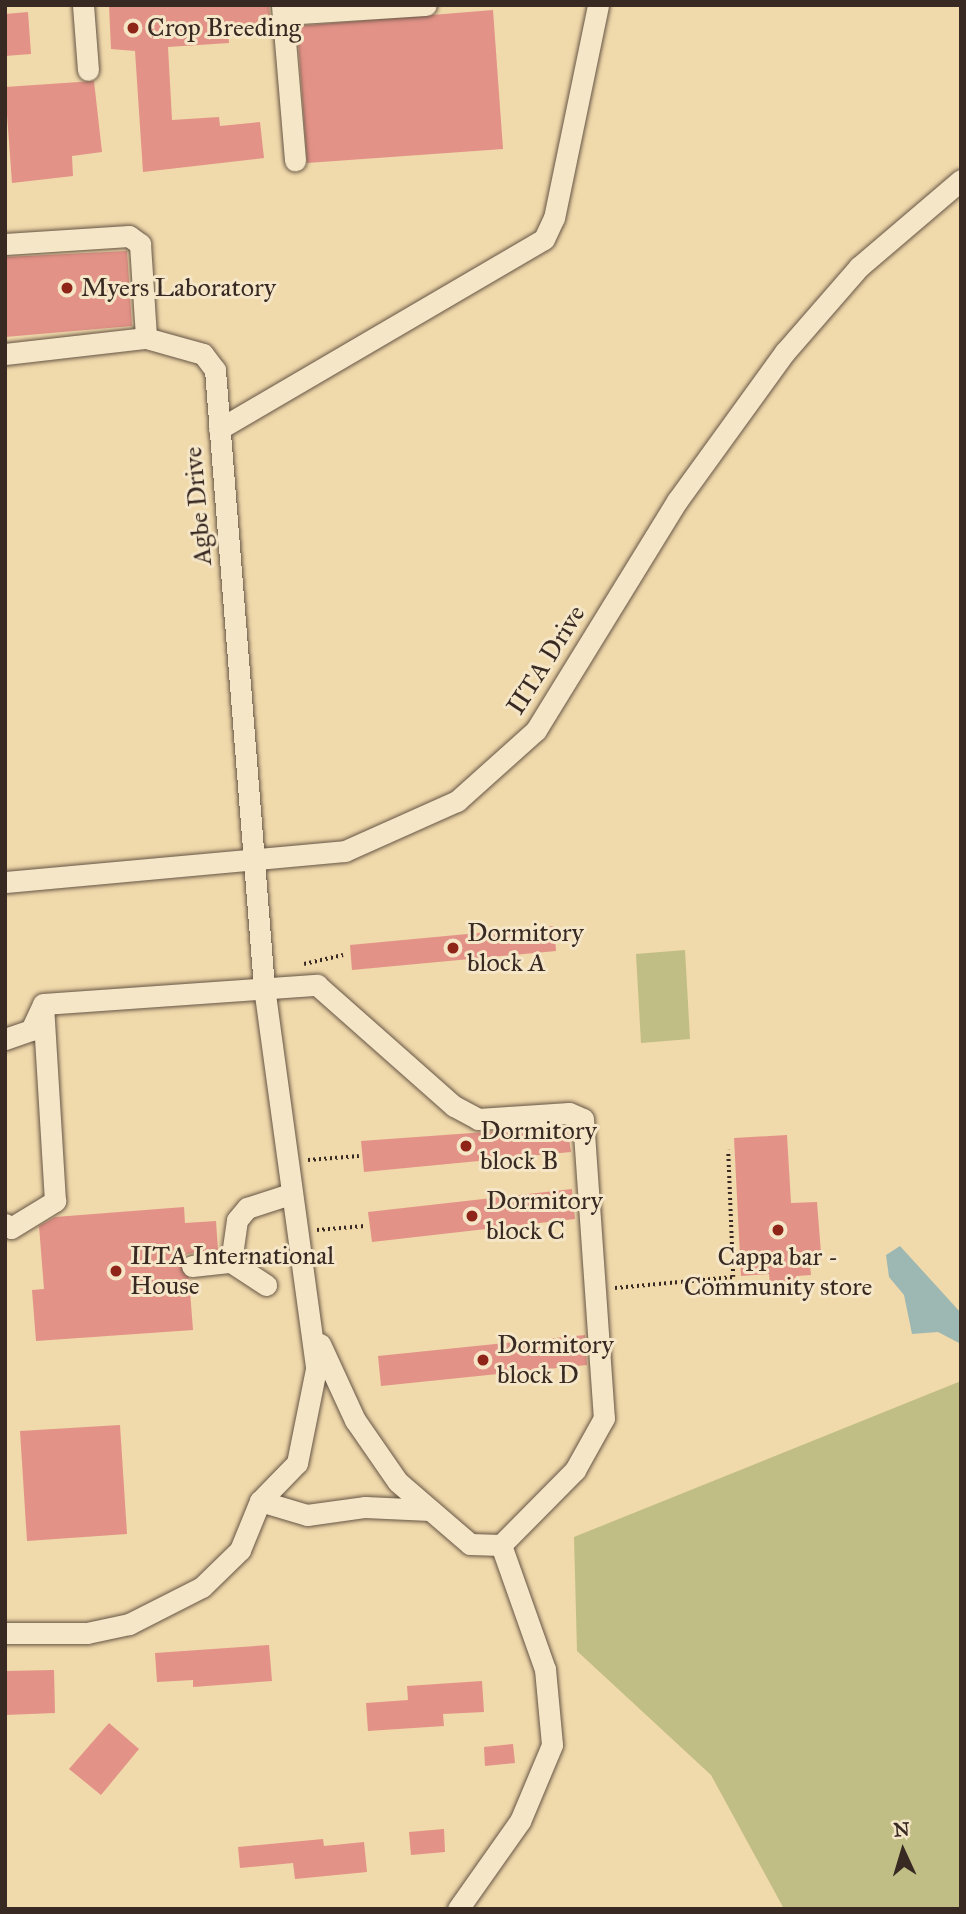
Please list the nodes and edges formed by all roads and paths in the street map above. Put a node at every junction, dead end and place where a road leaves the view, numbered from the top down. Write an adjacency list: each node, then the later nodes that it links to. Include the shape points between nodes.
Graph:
1 (83, 5): 5 (street)
2 (426, 5): 4 (street)
3 (598, 5): 11 (street, via 554,218 544,239)
4 (283, 9): 6 (street)
5 (88, 70)
6 (295, 160)
7 (961, 180): 12 (street, IITA Drive, via 859,267 785,352 677,501 537,730 503,765 457,801 345,850)
8 (5, 244): 9 (street, via 129,236 141,244)
9 (146, 338): 10 (street, Agbe Drive); 11 (street, Agbe Drive, via 202,354 215,370)
10 (5, 354)
11 (219, 429): 12 (street, Agbe Drive)
12 (253, 858): 13 (street, IITA Drive); 14 (street, Agbe Drive)
13 (5, 882)
14 (264, 987): 15 (street); 19 (street, Agbe Drive); 27 (street, via 317,985 332,994 454,1106 478,1119 569,1113 583,1119)
15 (43, 1004): 16 (street, via 31,1030); 21 (street, via 55,1201 11,1228)
16 (5, 1039)
17 (728, 1150): 27 (path, via 733,1277)
18 (359, 1156): 19 (path)
19 (285, 1161): 20 (street, Agbe Drive)
20 (287, 1195): 23 (street, Agbe Drive); 24 (street, via 247,1208 237,1220)
21 (5, 1224)
22 (365, 1226): 23 (path)
23 (298, 1231): 28 (street, Agbe Drive)
24 (231, 1262): 25 (street); 26 (street)
25 (192, 1266)
26 (266, 1285)
27 (596, 1290): 31 (street, via 604,1418 575,1469)
28 (315, 1332): 29 (street, via 309,1421 297,1463); 30 (street, via 355,1420 398,1482)
29 (260, 1501): 30 (street, via 307,1515 365,1507); 32 (street, via 240,1550 202,1587 162,1609 86,1633)
30 (430, 1510): 31 (street, via 470,1544)
31 (501, 1545): 33 (street, via 545,1669 552,1745 520,1821)
32 (5, 1633)
33 (458, 1909)

